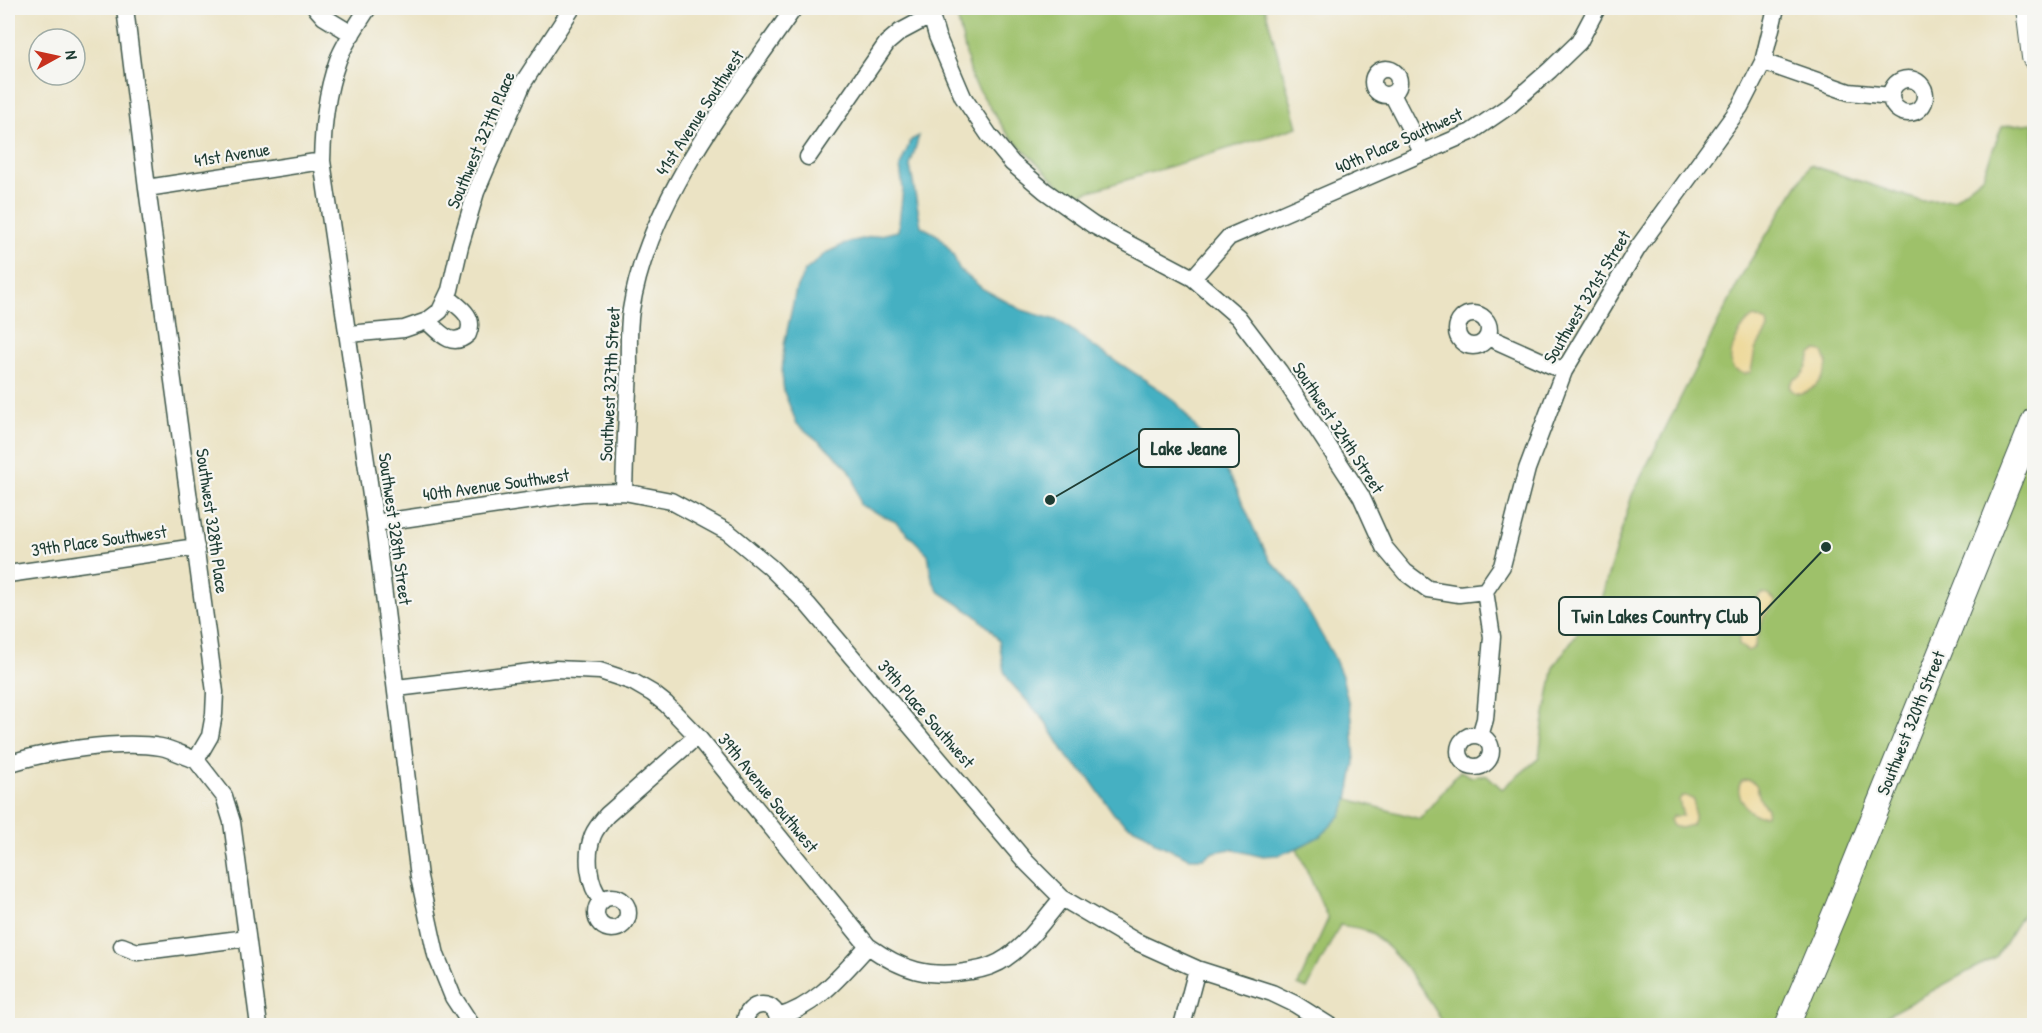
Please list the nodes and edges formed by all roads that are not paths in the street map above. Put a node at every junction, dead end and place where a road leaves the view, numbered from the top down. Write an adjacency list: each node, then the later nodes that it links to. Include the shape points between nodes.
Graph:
1 (125, 8): 18 (street, Southwest 328th Place)
2 (316, 8): 10 (street)
3 (368, 8): 10 (street, Southwest 328th Street)
4 (572, 8): 21 (street, Southwest 327th Place, via 523,83 476,192)
5 (794, 8): 19 (street, 41st Avenue Southwest, via 684,169)
6 (1597, 8): 15 (street, 40th Place Southwest, via 1579,42 1509,106 1471,132)
7 (1776, 8): 12 (street, Southwest 321st Street)
8 (2028, 8): 11 (main road)
9 (930, 12): 16 (street, via 887,43); 20 (street, Southwest 324th Street, via 963,97 1012,163 1092,225)
10 (352, 34): 17 (street, Southwest 328th Street, via 329,90)
11 (2034, 57)
12 (1763, 62): 14 (street, via 1849,92); 25 (street, Southwest 321st Street, via 1740,107 1637,249)
13 (1392, 94): 15 (street)
14 (1891, 96)
15 (1422, 152): 20 (street, 40th Place Southwest, via 1228,237)
16 (808, 157)
17 (322, 161): 18 (street, 41st Avenue); 23 (street, Southwest 328th Street)
18 (147, 188): 29 (street, Southwest 328th Place)
19 (649, 245): 27 (street, Southwest 327th Street, via 631,311)
20 (1193, 278): 31 (street, Southwest 324th Street, via 1238,317 1279,371 1361,496 1384,547 1405,572 1428,589 1459,594)
21 (447, 297): 22 (street, Southwest 327th Place, via 440,311); 22 (street, via 469,318 468,334 459,340 448,339)
22 (427, 321): 23 (street, via 404,329)
23 (349, 334): 28 (street, Southwest 328th Street)
24 (1488, 337): 25 (street)
25 (1564, 371): 31 (street, Southwest 321st Street, via 1527,470 1502,566)
26 (2034, 420): 49 (main road, Southwest 320th Street)
27 (624, 492): 28 (street, 40th Avenue Southwest, via 582,493); 37 (street, 39th Place Southwest, via 671,501 728,532 770,567 808,605 1026,862)
28 (375, 523): 32 (street, Southwest 328th Street)
29 (196, 547): 30 (street, 39th Place Southwest); 35 (street, Southwest 328th Place, via 215,692 210,736)
30 (8, 574)
31 (1485, 591): 34 (street, via 1492,637)
32 (397, 688): 33 (street, 39th Avenue Southwest, via 555,669 600,671 652,693); 45 (street, Southwest 328th Street, via 419,877 436,955 453,998)
33 (697, 736): 38 (street, via 599,824 593,835 590,865 595,893); 41 (street, 39th Avenue Southwest)
34 (1480, 736)
35 (196, 760): 36 (street, via 163,748 130,745); 39 (street, via 224,796 232,822)
36 (8, 764)
37 (1062, 898): 41 (street, 39th Avenue Southwest, via 1015,951 980,970 922,973 898,965); 42 (street, 39th Place Southwest, via 1135,941)
38 (602, 901)
39 (247, 938): 40 (street, via 137,952); 44 (street)
40 (122, 945)
41 (868, 946): 43 (street, via 823,993)
42 (1197, 969): 47 (street); 48 (street, 39th Place Southwest, via 1272,993)
43 (778, 1021): 46 (street, via 771,1008 760,1005 746,1014)
44 (259, 1026)
45 (472, 1026)
46 (746, 1026)
47 (1182, 1026)
48 (1330, 1026)
49 (1786, 1026)

